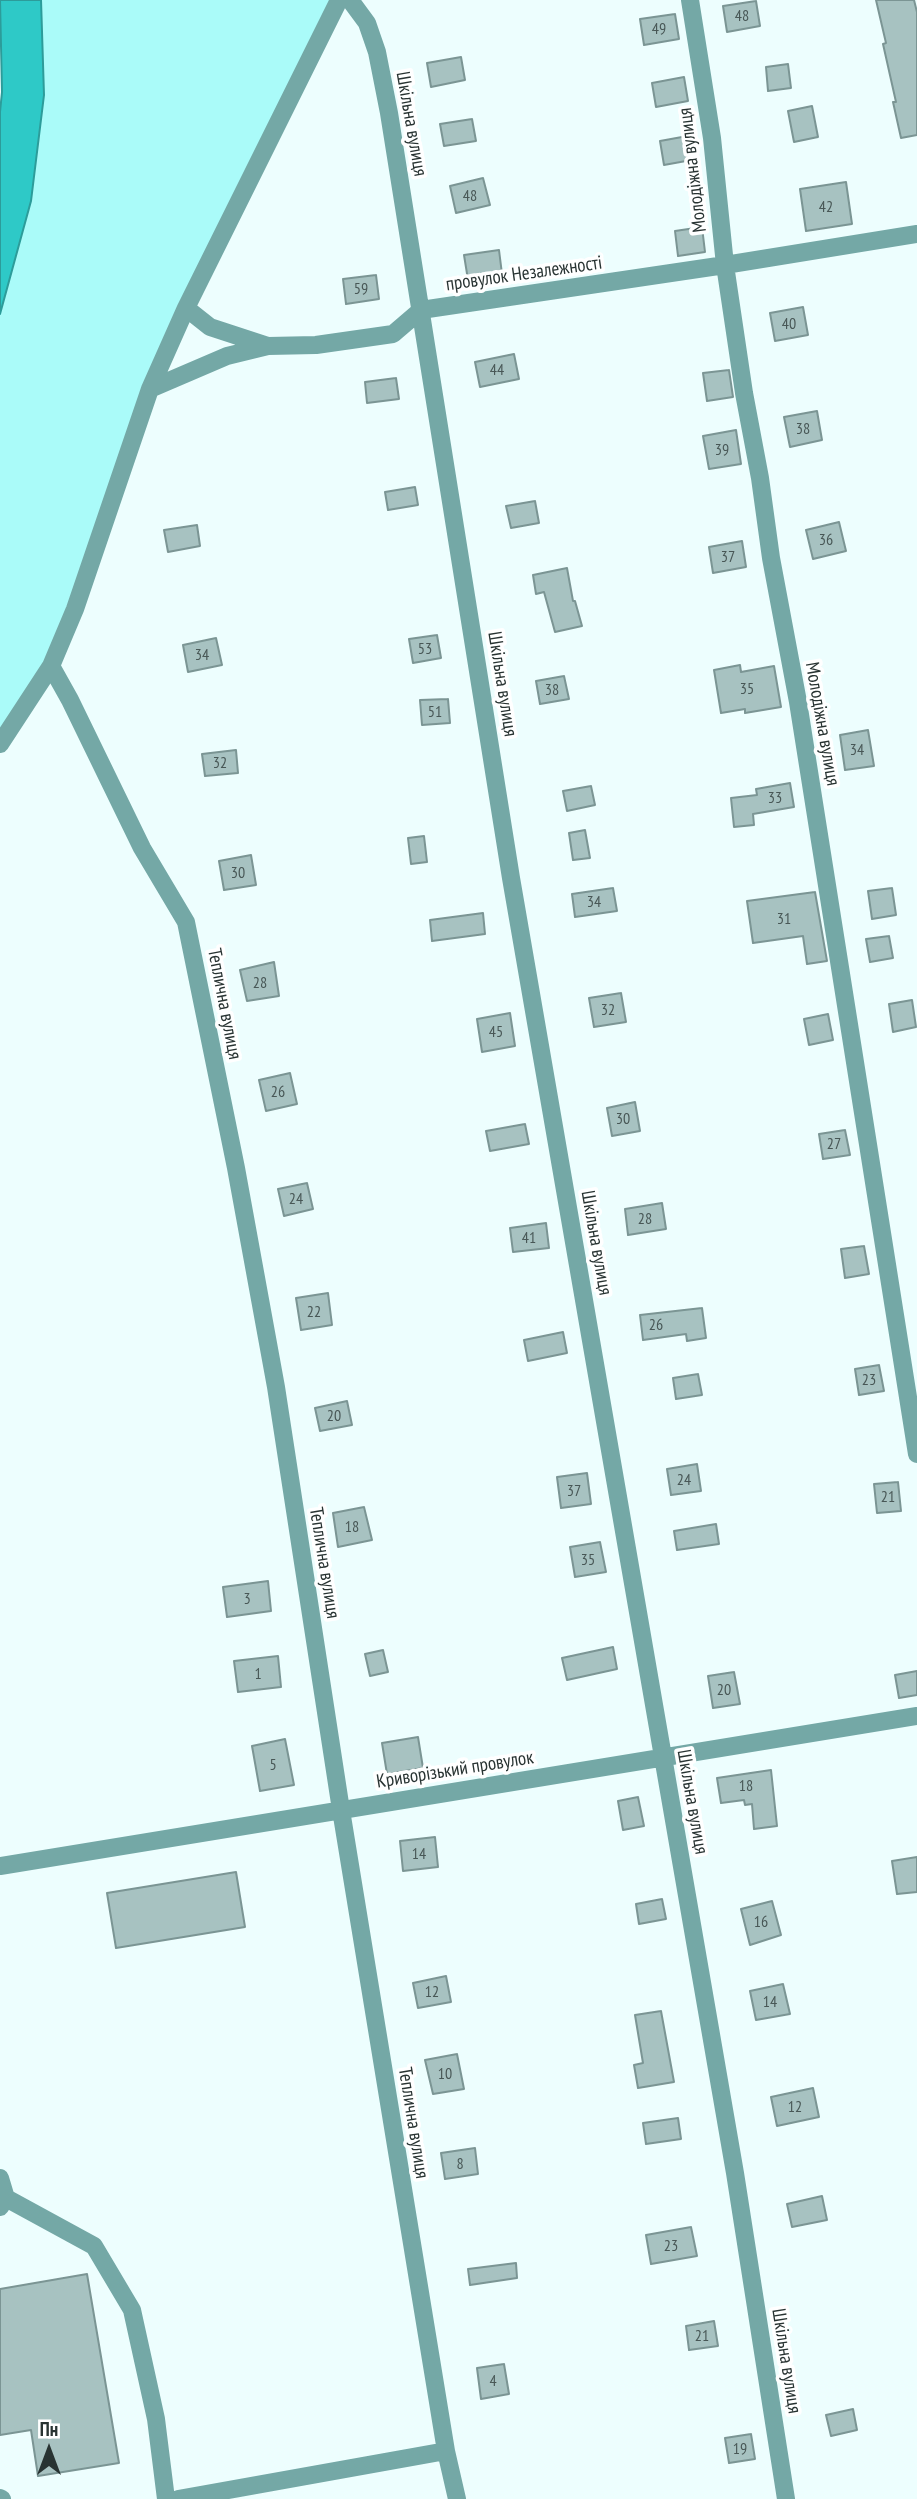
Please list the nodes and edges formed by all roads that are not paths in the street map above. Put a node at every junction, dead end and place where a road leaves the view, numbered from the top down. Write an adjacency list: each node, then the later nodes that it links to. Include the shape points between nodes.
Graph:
1 (339, 0): 6 (street)
2 (350, 0): 7 (street, Шкільна вулиця, via 367,23 377,52)
3 (690, 0): 5 (street, Молодіжна вулиця, via 712,138)
4 (917, 234): 5 (street, провулок Незалежності)
5 (725, 265): 7 (street, провулок Незалежності); 12 (street, Молодіжна вулиця)
6 (186, 308): 8 (street, via 210,327); 9 (street)
7 (421, 310): 8 (street, via 393,334 316,345); 14 (street, Шкільна вулиця, via 514,891)
8 (268, 346): 9 (street, via 227,356)
9 (150, 389): 10 (street)
10 (51, 666): 11 (street); 15 (street, Теплична вулиця, via 142,848 186,922 276,1387)
11 (0, 744)
12 (917, 1454)
13 (917, 1716): 14 (street, Криворізький провулок)
14 (663, 1757): 15 (street, Криворізький провулок); 23 (street, Шкільна вулиця)
15 (341, 1810): 16 (street, Криворізький провулок); 19 (street, Теплична вулиця)
16 (0, 1866)
17 (0, 2178): 18 (street)
18 (3, 2203): 20 (street, via 94,2246 132,2310 156,2419)
19 (446, 2451): 21 (street); 22 (street, Теплична вулиця)
20 (166, 2499)
21 (178, 2499)
22 (457, 2499)
23 (786, 2499)

